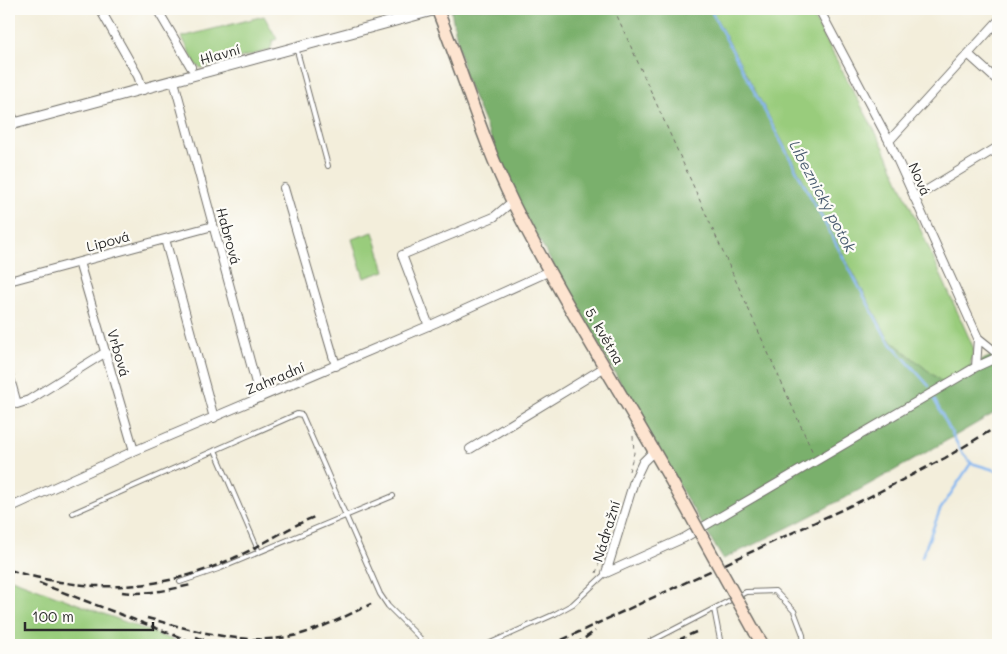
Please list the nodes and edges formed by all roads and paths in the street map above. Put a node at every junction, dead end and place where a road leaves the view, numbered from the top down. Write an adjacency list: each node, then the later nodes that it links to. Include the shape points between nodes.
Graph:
1 (100, 9): 12 (street)
2 (157, 9): 9 (street)
3 (437, 9): 7 (street, Hlavní); 20 (main road, 5. května, via 471,104)
4 (614, 9): 41 (path)
5 (819, 9): 15 (street, Nová)
6 (998, 21): 8 (street)
7 (296, 47): 9 (street, Hlavní); 17 (lane)
8 (968, 54): 11 (street); 15 (street)
9 (193, 71): 10 (street, Hlavní)
10 (174, 81): 12 (street, Hlavní); 21 (street, Habrová)
11 (998, 81)
12 (143, 90): 14 (street, Hlavní)
13 (9, 110): 14 (street)
14 (12, 124)
15 (889, 141): 19 (street, Nová)
16 (998, 147): 19 (street)
17 (328, 166)
18 (284, 188): 30 (street)
19 (914, 198): 27 (street, Nová)
20 (513, 202): 24 (main road, 5. května); 26 (street, via 494,216 402,255)
21 (213, 226): 22 (street, Lipová); 34 (street, Habrová)
22 (165, 239): 23 (street, Lipová); 35 (street)
23 (80, 262): 25 (street, Lipová); 28 (street, Vrbová)
24 (550, 271): 26 (street, Zahradní); 31 (main road, 5. května)
25 (9, 281)
26 (429, 326): 30 (street, Zahradní)
27 (978, 338): 29 (street); 32 (street, Nová)
28 (106, 352): 33 (street, via 29,400 17,404); 39 (street, Vrbová)
29 (998, 356): 32 (street)
30 (336, 366): 34 (street, Zahradní)
31 (605, 366): 37 (street); 40 (main road, 5. května)
32 (976, 367): 41 (street)
33 (9, 375)
34 (260, 398): 35 (street, Zahradní)
35 (214, 418): 39 (street, Zahradní)
36 (633, 434): 42 (path, via 634,453)
37 (470, 449)
38 (215, 450): 45 (lane); 46 (lane, via 297,414 302,415); 48 (lane)
39 (134, 451): 44 (street, Zahradní)
40 (654, 452): 49 (street, Nádražní, via 643,462 634,482); 57 (main road, 5. května, bridge)
41 (816, 460): 49 (street, via 684,538)
42 (629, 471)
43 (393, 496): 46 (lane)
44 (9, 508)
45 (74, 513)
46 (346, 516): 48 (lane); 53 (lane, via 384,600 419,637)
47 (604, 551): 50 (path)
48 (259, 552): 51 (lane)
49 (606, 573): 54 (lane, Nádražní, via 573,604)
50 (595, 576)
51 (180, 582)
52 (714, 609): 55 (lane); 56 (lane); 58 (lane, via 746,592 774,591 794,610)
53 (422, 645)
54 (486, 645)
55 (644, 645)
56 (721, 645)
57 (763, 645)
58 (804, 645)

